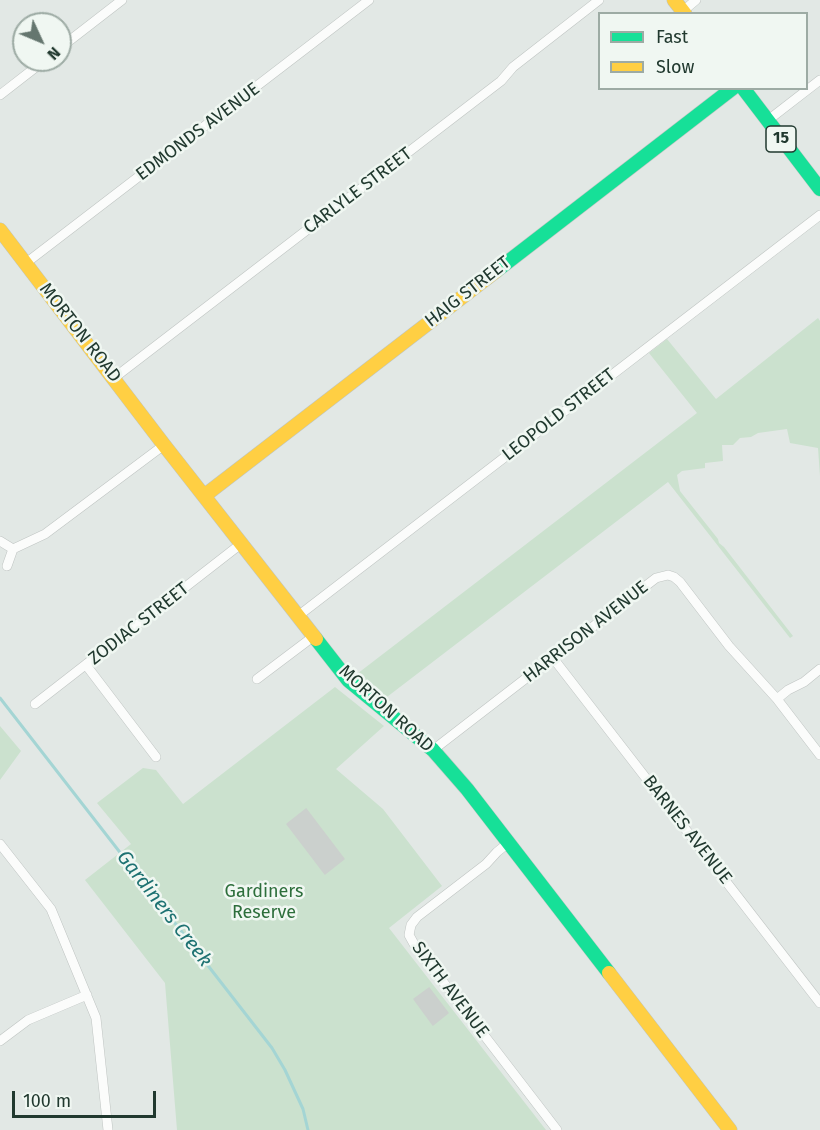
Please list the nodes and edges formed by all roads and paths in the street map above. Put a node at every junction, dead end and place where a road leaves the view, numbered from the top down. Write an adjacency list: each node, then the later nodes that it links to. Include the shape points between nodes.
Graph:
1 (122, 0): 6 (street)
2 (369, 0): 18 (street, EDMONDS AVENUE)
3 (599, 0): 19 (street, CARLYLE STREET, via 513,67 501,81)
4 (696, 0): 5 (street)
5 (681, 8)
6 (72, 39)
7 (30, 72): 13 (street)
8 (820, 80): 9 (street)
9 (808, 89)
10 (730, 90): 21 (main road, HAIG STREET)
11 (744, 90): 14 (main road, 15)
12 (807, 90): 14 (street)
13 (0, 95)
14 (767, 121): 15 (main road, 15)
15 (820, 189)
16 (820, 215): 26 (street, LEOPOLD STREET)
17 (0, 230): 18 (main road, MORTON ROAD)
18 (26, 263): 19 (main road, MORTON ROAD)
19 (114, 378): 20 (main road, MORTON ROAD)
20 (164, 445): 21 (main road, MORTON ROAD); 24 (street, via 45,534)
21 (204, 496): 23 (main road, MORTON ROAD)
22 (0, 541): 24 (street)
23 (242, 543): 26 (main road, MORTON ROAD); 29 (street, ZODIAC STREET)
24 (13, 549): 25 (street)
25 (7, 566)
26 (298, 616): 27 (main road, MORTON ROAD)
27 (314, 636): 31 (street); 34 (main road, MORTON ROAD, via 348,680)
28 (553, 658): 32 (street, HARRISON AVENUE, via 656,578 672,576); 34 (street, HARRISON AVENUE); 40 (street, BARNES AVENUE)
29 (86, 665): 33 (street, ZODIAC STREET); 36 (street)
30 (820, 669): 32 (street, via 792,695)
31 (257, 679)
32 (778, 701): 35 (street, HARRISON AVENUE)
33 (35, 704)
34 (433, 750): 38 (main road, MORTON ROAD)
35 (820, 756)
36 (156, 757)
37 (0, 844): 39 (street, via 51,909)
38 (510, 846): 43 (street, SIXTH AVENUE, via 497,852 414,921 410,938); 44 (main road, MORTON ROAD)
39 (87, 995): 41 (street, via 28,1020); 42 (street, via 96,1018)
40 (820, 1003)
41 (0, 1041)
42 (108, 1130)
43 (557, 1130)
44 (730, 1130)

